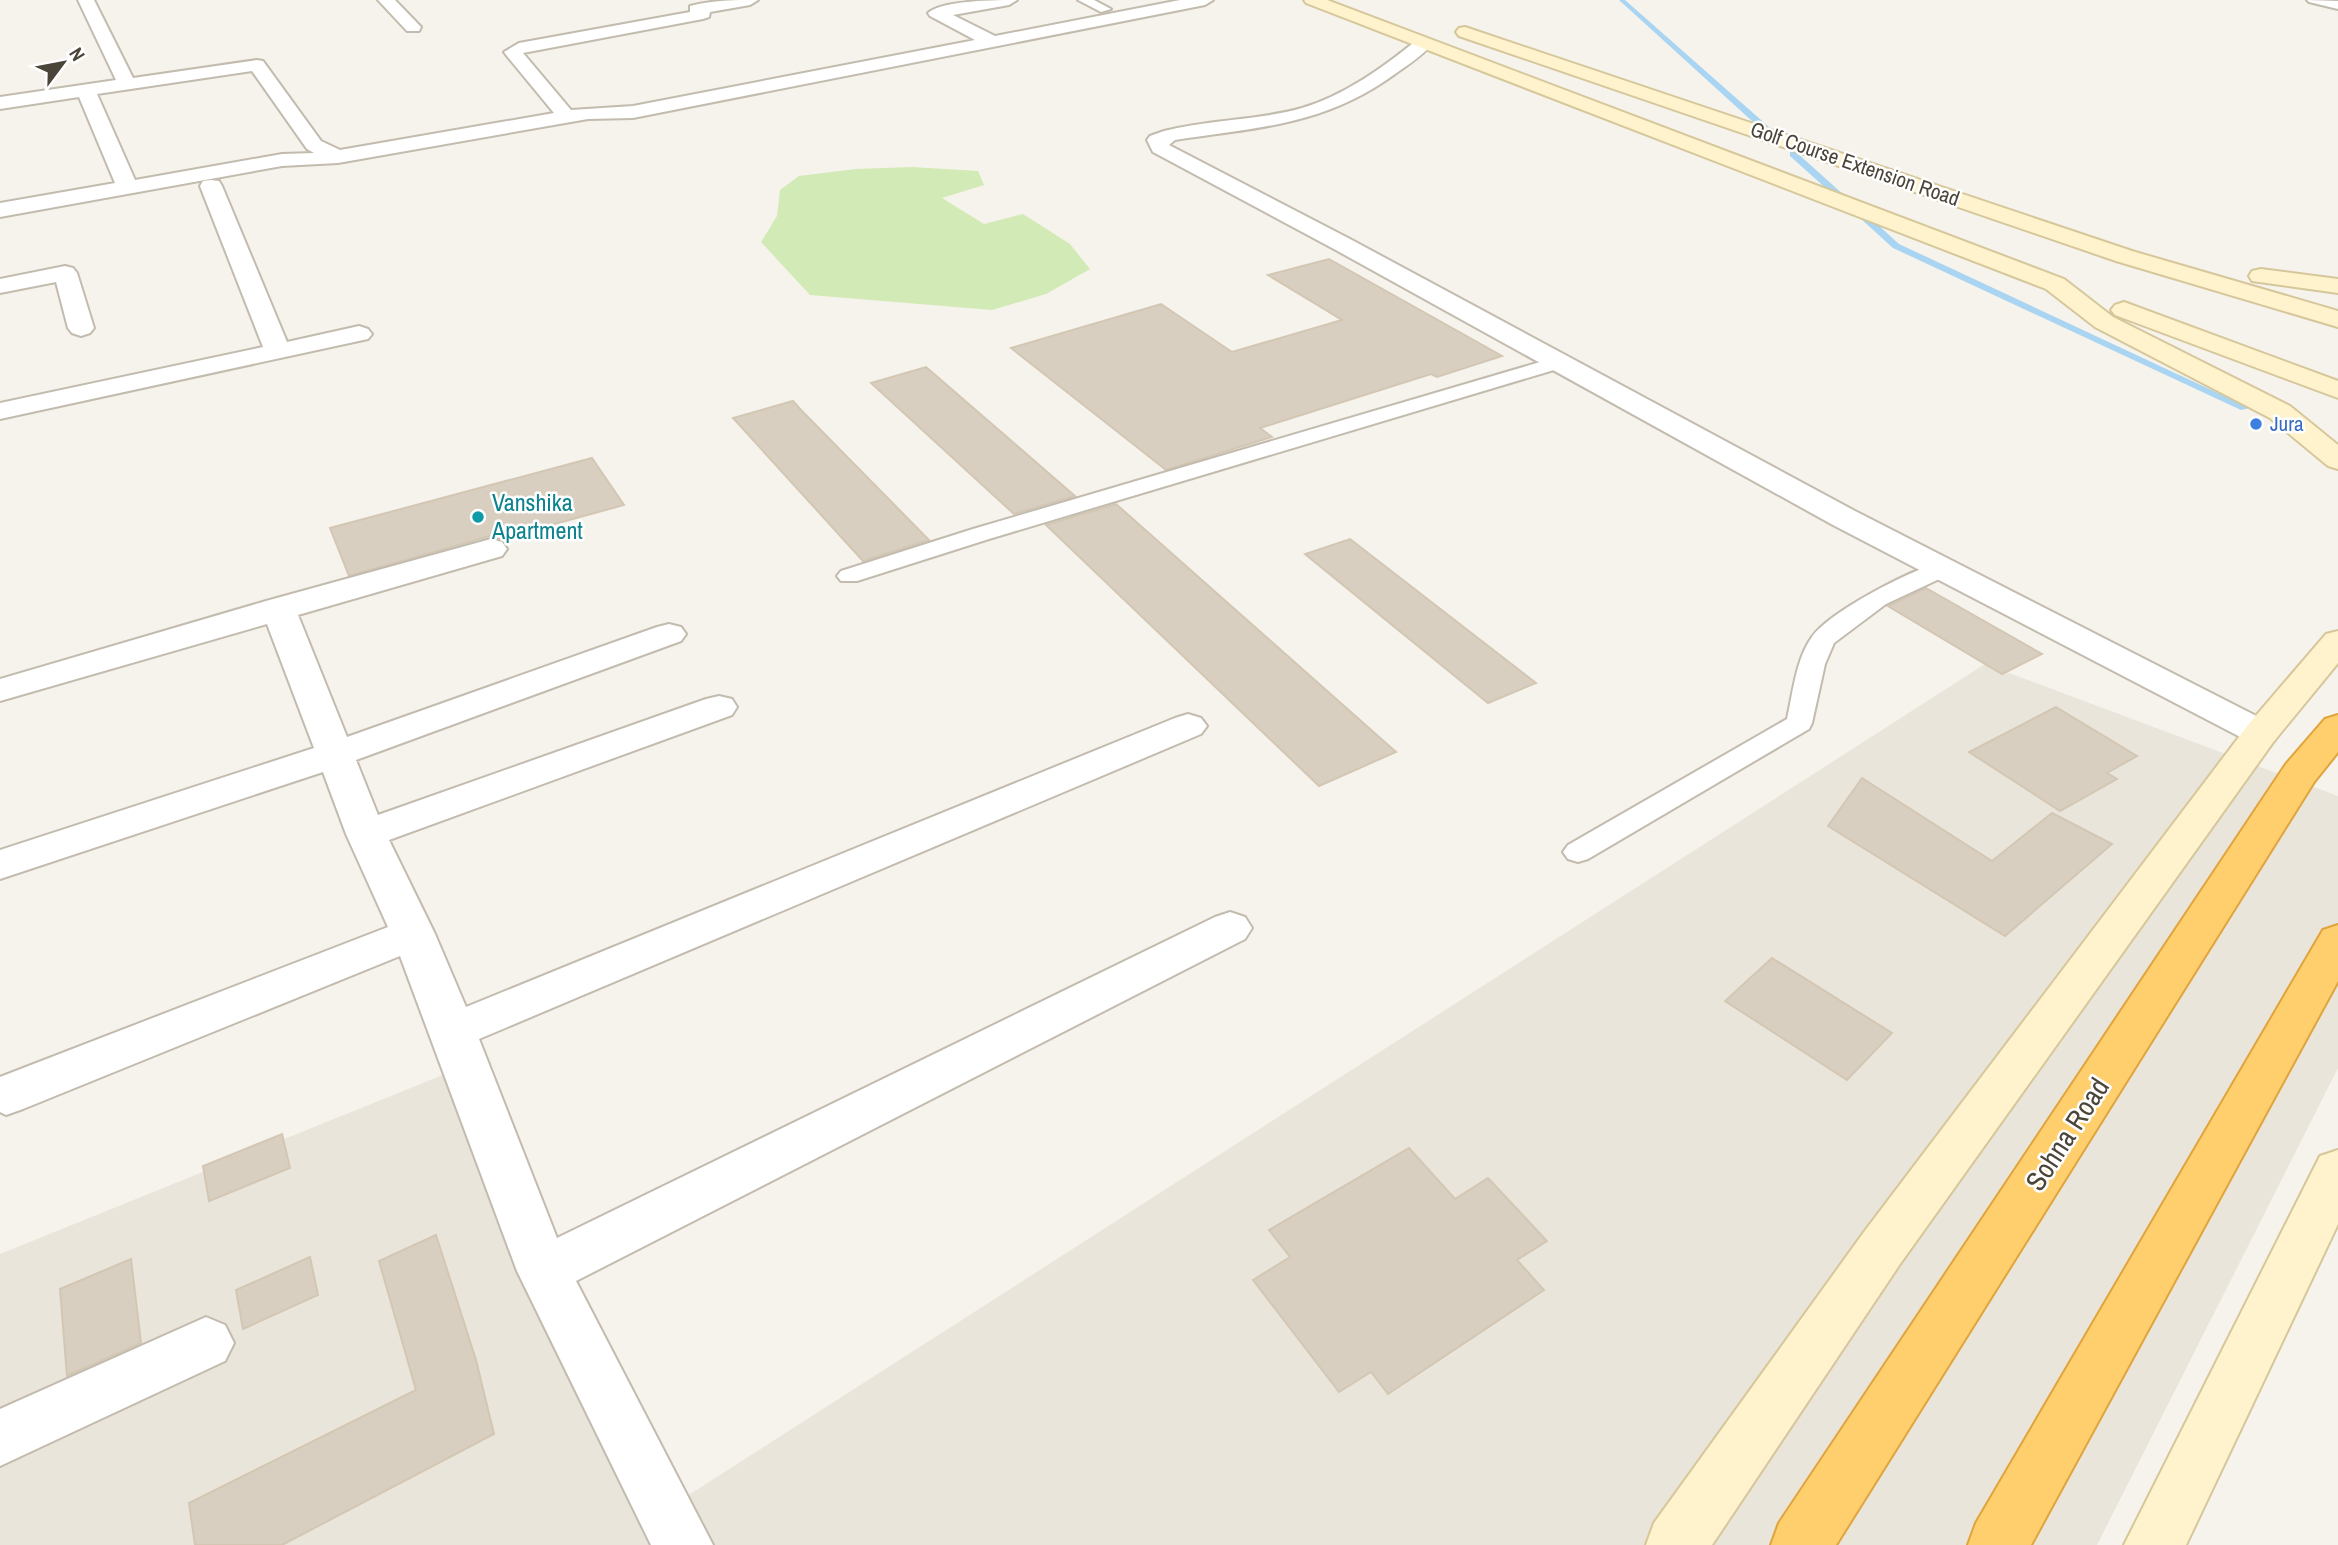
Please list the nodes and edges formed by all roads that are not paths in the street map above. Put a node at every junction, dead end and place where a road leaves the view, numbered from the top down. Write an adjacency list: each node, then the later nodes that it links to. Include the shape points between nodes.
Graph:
1 (86, 0): 17 (street)
2 (386, 0): 14 (street)
3 (750, 0): 20 (street, via 696,9 703,14 513,52)
4 (1009, 0): 15 (street, via 936,13)
5 (1084, 0): 11 (lane)
6 (1150, 0): 11 (street)
7 (1205, 0): 12 (street)
8 (1312, 0): 16 (main road)
9 (2313, 0): 10 (lane)
10 (2338, 5)
11 (1105, 9): 12 (street)
12 (1045, 25): 15 (street)
13 (1447, 26): 26 (main road, Golf Course Extension Road)
14 (413, 27)
15 (984, 37): 20 (street, via 633,112)
16 (1424, 43): 27 (main road); 34 (street, via 1406,59 1311,112 1171,135 1157,140 1160,148)
17 (127, 84): 18 (street); 21 (street, via 257,65 314,145)
18 (86, 90): 19 (street); 23 (street)
19 (1, 96)
20 (567, 117): 21 (street)
21 (331, 158): 22 (street, via 280,174); 23 (street, via 282,159)
22 (211, 186): 25 (street); 33 (street)
23 (127, 187): 24 (street)
24 (0, 210)
25 (0, 224)
26 (2124, 256): 29 (main road); 30 (main road, Golf Course Extension Road)
27 (2055, 284): 35 (main road); 37 (main road, via 2104,322 2280,412)
28 (0, 286): 31 (street, via 65,273)
29 (2338, 286)
30 (2338, 319)
31 (81, 328)
32 (359, 334): 33 (street)
33 (278, 351): 36 (street)
34 (1557, 363): 39 (street); 40 (lane)
35 (2338, 390)
36 (0, 411)
37 (2338, 460)
38 (491, 550): 41 (street)
39 (1942, 569): 48 (street); 51 (lane, via 1877,599 1823,639 1812,664 1799,723)
40 (849, 576)
41 (278, 608): 44 (street); 49 (street)
42 (669, 634): 49 (street)
43 (2338, 641): 48 (main road)
44 (0, 690)
45 (719, 707): 50 (street)
46 (1188, 726): 56 (street)
47 (2338, 727): 64 (highway, Sohna Road, via 2300,773)
48 (2261, 733): 63 (main road, via 1882,1248)
49 (337, 754): 50 (street); 52 (street)
50 (366, 834): 54 (street)
51 (1578, 852)
52 (0, 865)
53 (1230, 928): 59 (street)
54 (413, 934): 56 (street); 57 (street)
55 (2338, 941): 65 (highway)
56 (453, 1031): 59 (street)
57 (6, 1096)
58 (2338, 1171): 66 (main road)
59 (543, 1270): 62 (street)
60 (206, 1343): 61 (street)
61 (0, 1438)
62 (683, 1545)
63 (1676, 1545)
64 (1801, 1545)
65 (1998, 1545)
66 (2154, 1545)

